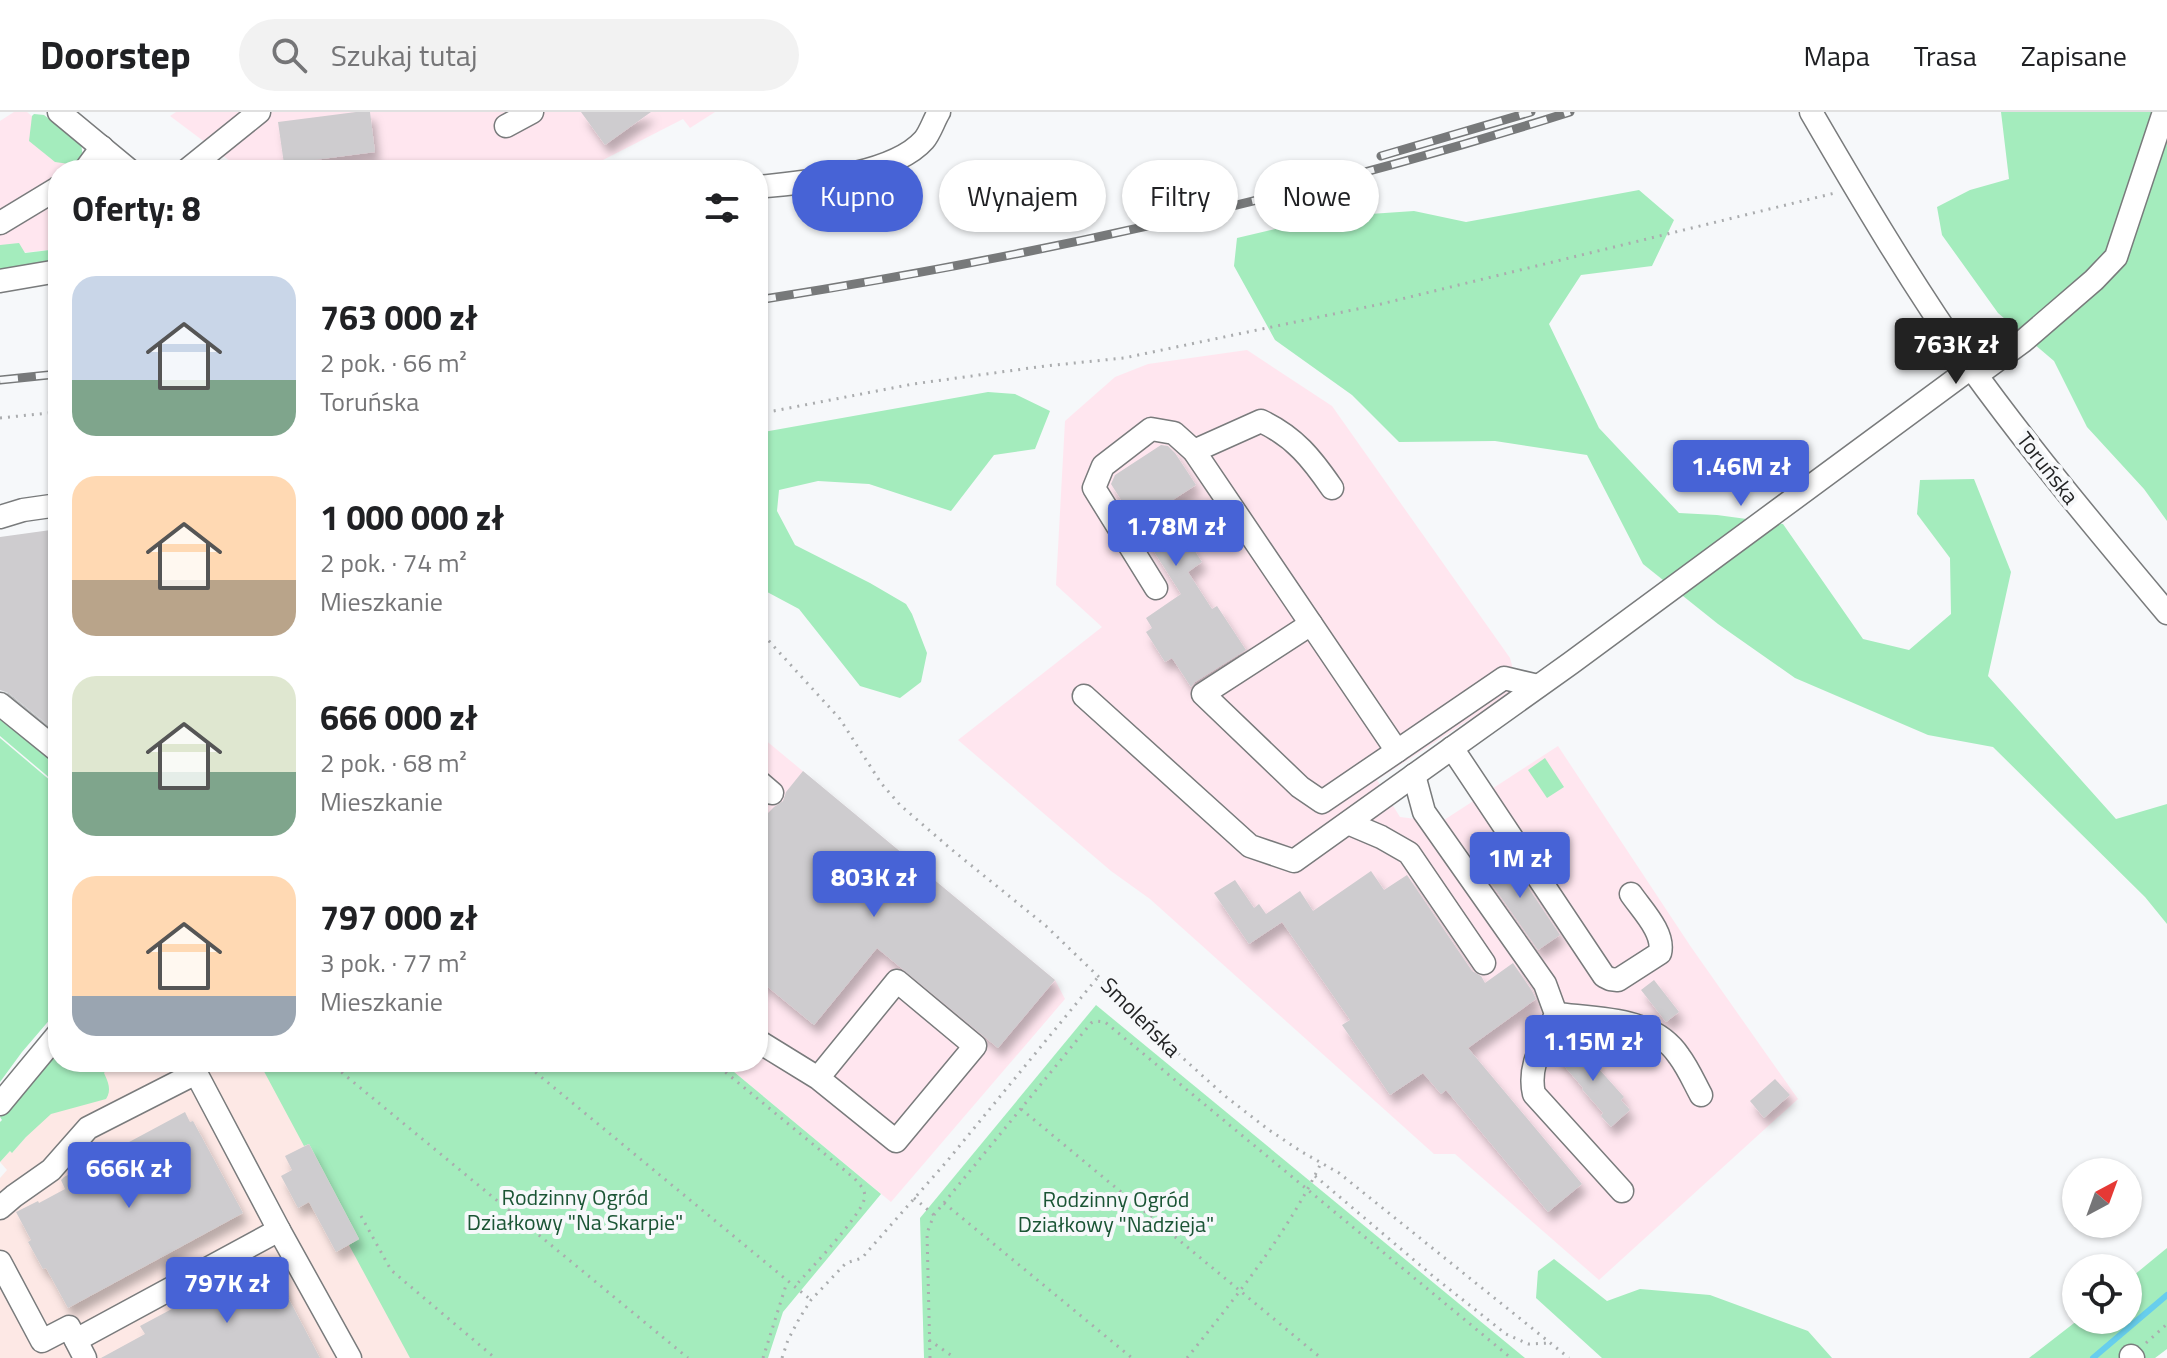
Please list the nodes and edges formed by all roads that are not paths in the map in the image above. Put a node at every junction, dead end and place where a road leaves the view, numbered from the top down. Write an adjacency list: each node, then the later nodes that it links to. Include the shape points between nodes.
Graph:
1 (59, 112): 8 (street)
2 (259, 112): 11 (street)
3 (532, 112): 7 (street)
4 (939, 112): 12 (street, via 924,140 874,168)
5 (1811, 112): 17 (street, Toruńska)
6 (2164, 112): 17 (street, via 2116,257 2022,342)
7 (506, 126)
8 (102, 147): 9 (street); 10 (street)
9 (92, 160)
10 (117, 160)
11 (199, 160)
12 (768, 186)
13 (48, 194): 14 (street)
14 (2, 220)
15 (48, 273): 16 (street)
16 (0, 281)
17 (1974, 372): 23 (street, Toruńska); 25 (street)
18 (1194, 451): 19 (street, via 1261,421 1310,457); 22 (street, via 1174,433 1151,429 1103,466 1094,488); 24 (street)
19 (1332, 488)
20 (48, 506): 21 (street)
21 (0, 517)
22 (1156, 588)
23 (2167, 613)
24 (1311, 624): 30 (street); 30 (street, via 1203,694 1322,802)
25 (1538, 686): 29 (street); 30 (street, via 1504,678)
26 (1084, 696): 32 (street, via 1250,846 1294,861)
27 (0, 704): 28 (street)
28 (48, 743)
29 (1452, 748): 31 (street); 33 (street, via 1610,979 1618,980 1660,953 1658,934)
30 (1397, 751)
31 (1414, 775): 32 (street); 35 (street, via 1424,812 1545,984)
32 (1348, 823): 34 (street, via 1409,853)
33 (1631, 894)
34 (1484, 963)
35 (1556, 1014): 39 (street, via 1631,1022 1654,1033 1678,1053); 41 (street, via 1532,1067 1534,1094)
36 (48, 1046): 40 (street)
37 (768, 1047): 38 (street)
38 (818, 1078): 38 (street, via 896,1141 975,1046 897,981)
39 (1701, 1095)
40 (0, 1104)
41 (1622, 1191)
42 (1, 1206): 43 (street, via 51,1170 88,1128 196,1073)
43 (279, 1230): 45 (street); 46 (street)
44 (0, 1262): 45 (street, via 42,1341 69,1327)
45 (80, 1349)
46 (350, 1358)

